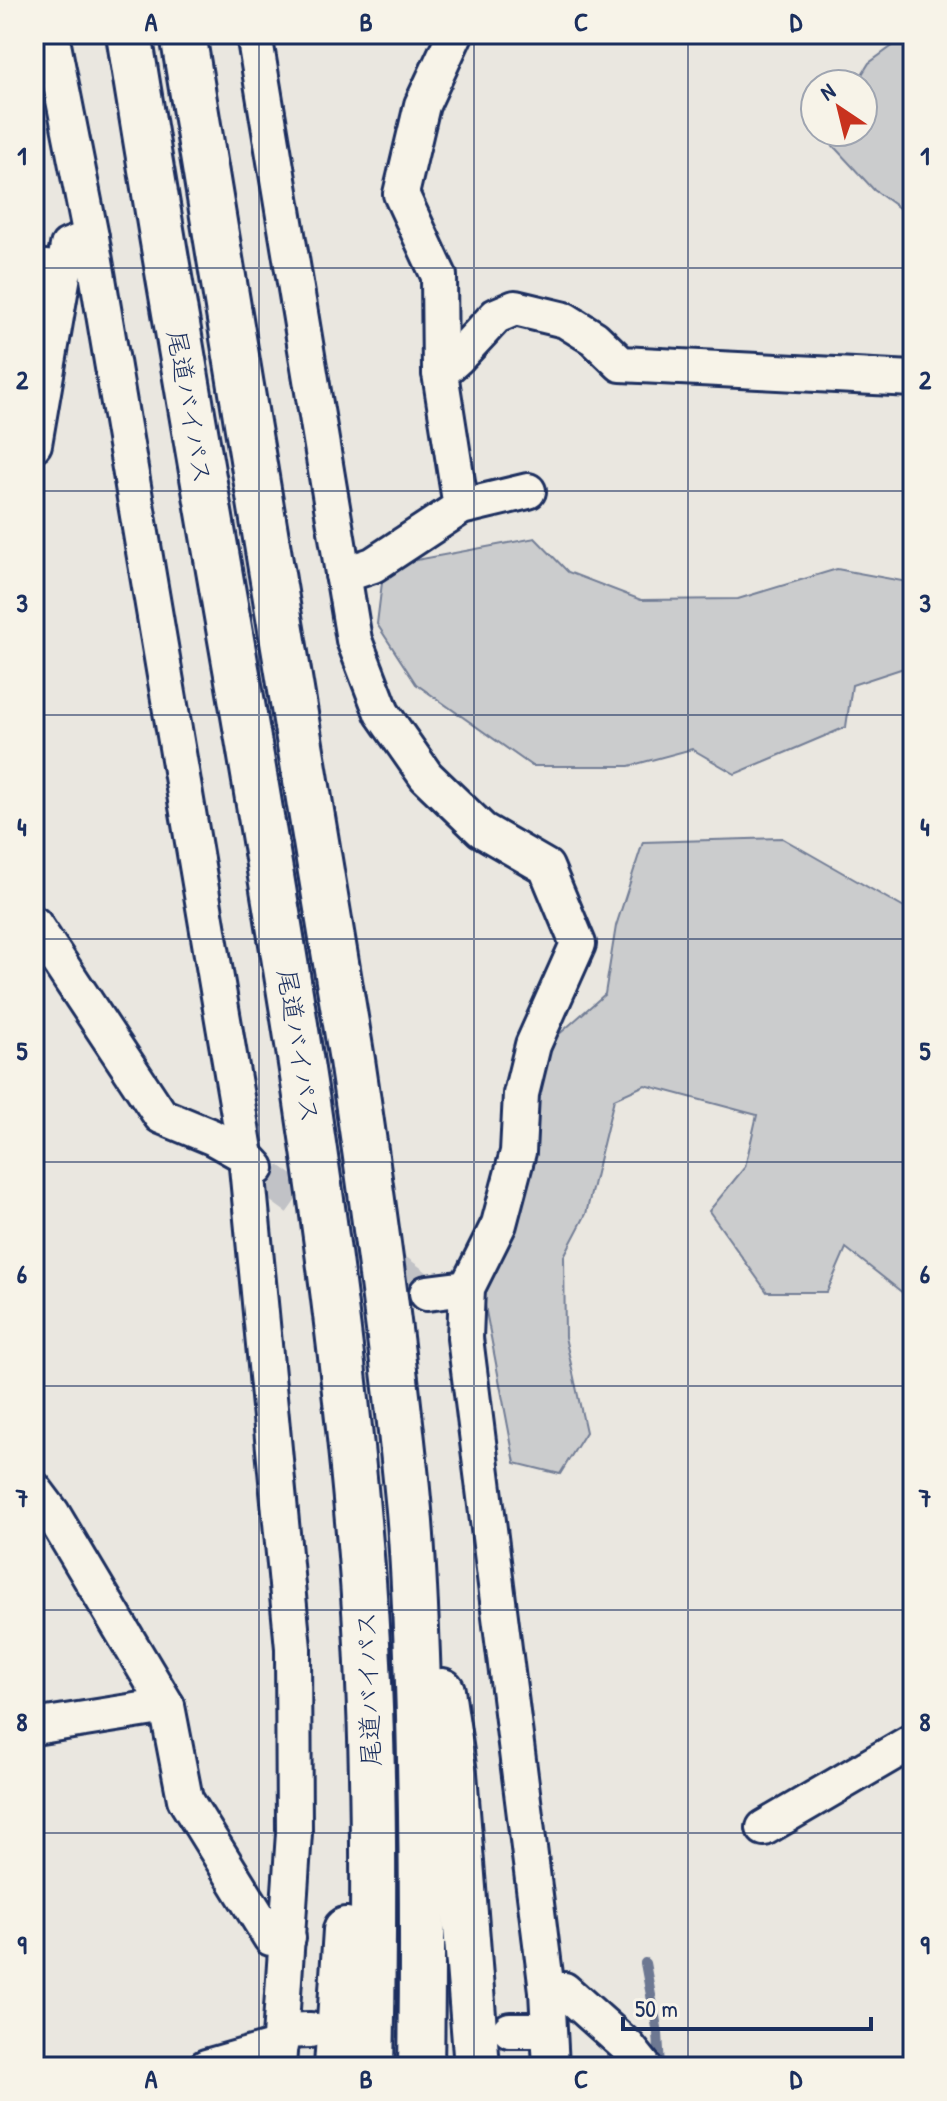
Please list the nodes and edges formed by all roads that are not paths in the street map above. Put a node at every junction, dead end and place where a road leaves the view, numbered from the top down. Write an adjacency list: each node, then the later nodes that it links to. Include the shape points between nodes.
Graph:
1 (51, 34): 6 (street)
2 (129, 34): 20 (highway, 尾道バイパス, via 323,1201)
3 (183, 34): 18 (highway, 尾道バイパス, via 352,1060)
4 (254, 34): 13 (street)
5 (455, 34): 8 (street, via 422,105 401,194 439,276)
6 (91, 237): 7 (street, via 68,246); 15 (street)
7 (49, 268): 10 (street)
8 (440, 373): 9 (street, via 496,316 515,308 565,320 621,364); 12 (street)
9 (913, 379)
10 (34, 444)
11 (528, 491): 12 (street)
12 (461, 507): 13 (street, via 373,565)
13 (343, 575): 16 (street, via 354,640 382,713 426,776 482,830 546,867 578,944 533,1045 521,1094 518,1152 499,1224)
14 (34, 924): 15 (street, via 161,1116 212,1137)
15 (257, 1168): 25 (street, via 293,1648 294,1833)
16 (467, 1288): 17 (street); 26 (street, via 465,1338)
17 (427, 1293)
18 (393, 1360): 33 (highway, 尾道バイパス, via 416,1616); 34 (highway, via 454,1773)
19 (34, 1489): 21 (street)
20 (366, 1623): 31 (highway); 32 (highway, 尾道バイパス)
21 (167, 1706): 22 (street); 25 (street, via 185,1799 271,1938)
22 (34, 1727)
23 (913, 1741): 24 (street)
24 (764, 1828)
25 (288, 1938): 29 (street)
26 (547, 1991): 28 (street); 36 (street, via 564,1990)
27 (510, 2030): 28 (street)
28 (548, 2030): 35 (street)
29 (287, 2043): 30 (street)
30 (206, 2067)
31 (337, 2067)
32 (371, 2067)
33 (421, 2067)
34 (477, 2067)
35 (551, 2067)
36 (644, 2067)

